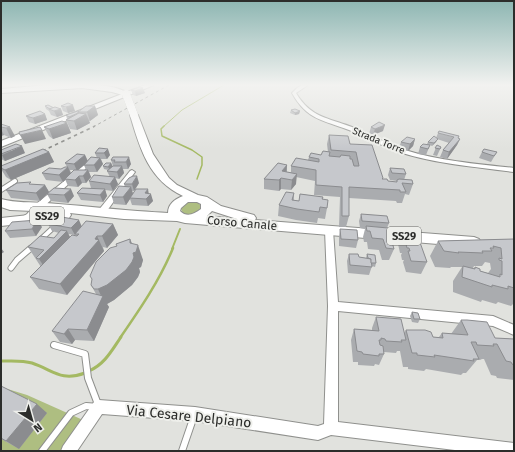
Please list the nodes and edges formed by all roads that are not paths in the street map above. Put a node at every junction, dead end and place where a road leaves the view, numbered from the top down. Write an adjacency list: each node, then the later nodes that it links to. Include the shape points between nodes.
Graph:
1 (97, 106): 4 (street)
2 (131, 106): 9 (main road, bridge, via 148,156 163,178)
3 (302, 106): 6 (street, Strada Torre, via 322,119 401,150 447,162)
4 (1, 144)
5 (91, 161): 14 (street)
6 (514, 170)
7 (132, 172): 16 (street)
8 (15, 181): 10 (lane)
9 (174, 187): 11 (main road, Corso Canale); 15 (main road)
10 (1, 190)
11 (196, 198): 13 (main road, Corso Canale); 15 (main road, via 186,199)
12 (3, 204): 14 (main road, Corso Canale / SS29); 18 (main road, via 11,211)
13 (207, 204): 15 (main road, via 204,214); 20 (main road, Corso Canale / SS29, via 234,214)
14 (38, 207): 16 (main road, Corso Canale / SS29); 17 (street)
15 (180, 211): 16 (main road, Corso Canale / SS29, via 148,216); 20 (main road, Corso Canale / SS29)
16 (97, 212): 17 (main road, Corso Canale / SS29)
17 (23, 219): 18 (main road, Corso Canale / SS29)
18 (1, 221)
19 (56, 225): 23 (lane)
20 (295, 227): 21 (main road, Corso Canale / SS29)
21 (329, 230): 22 (main road, Corso Canale / SS29); 24 (street)
22 (483, 243)
23 (11, 268)
24 (333, 306): 25 (street, via 493,321); 29 (street)
25 (514, 330)
26 (54, 345): 27 (lane, via 85,354 88,378)
27 (99, 407): 28 (street, Via Cesare Delpiano); 31 (lane, via 86,406 71,413); 32 (street)
28 (195, 414): 29 (street, Via Cesare Delpiano, via 318,433); 33 (lane)
29 (331, 428): 30 (street, Via Cesare Delpiano)
30 (514, 450)
31 (42, 451)
32 (68, 451)
33 (182, 451)

